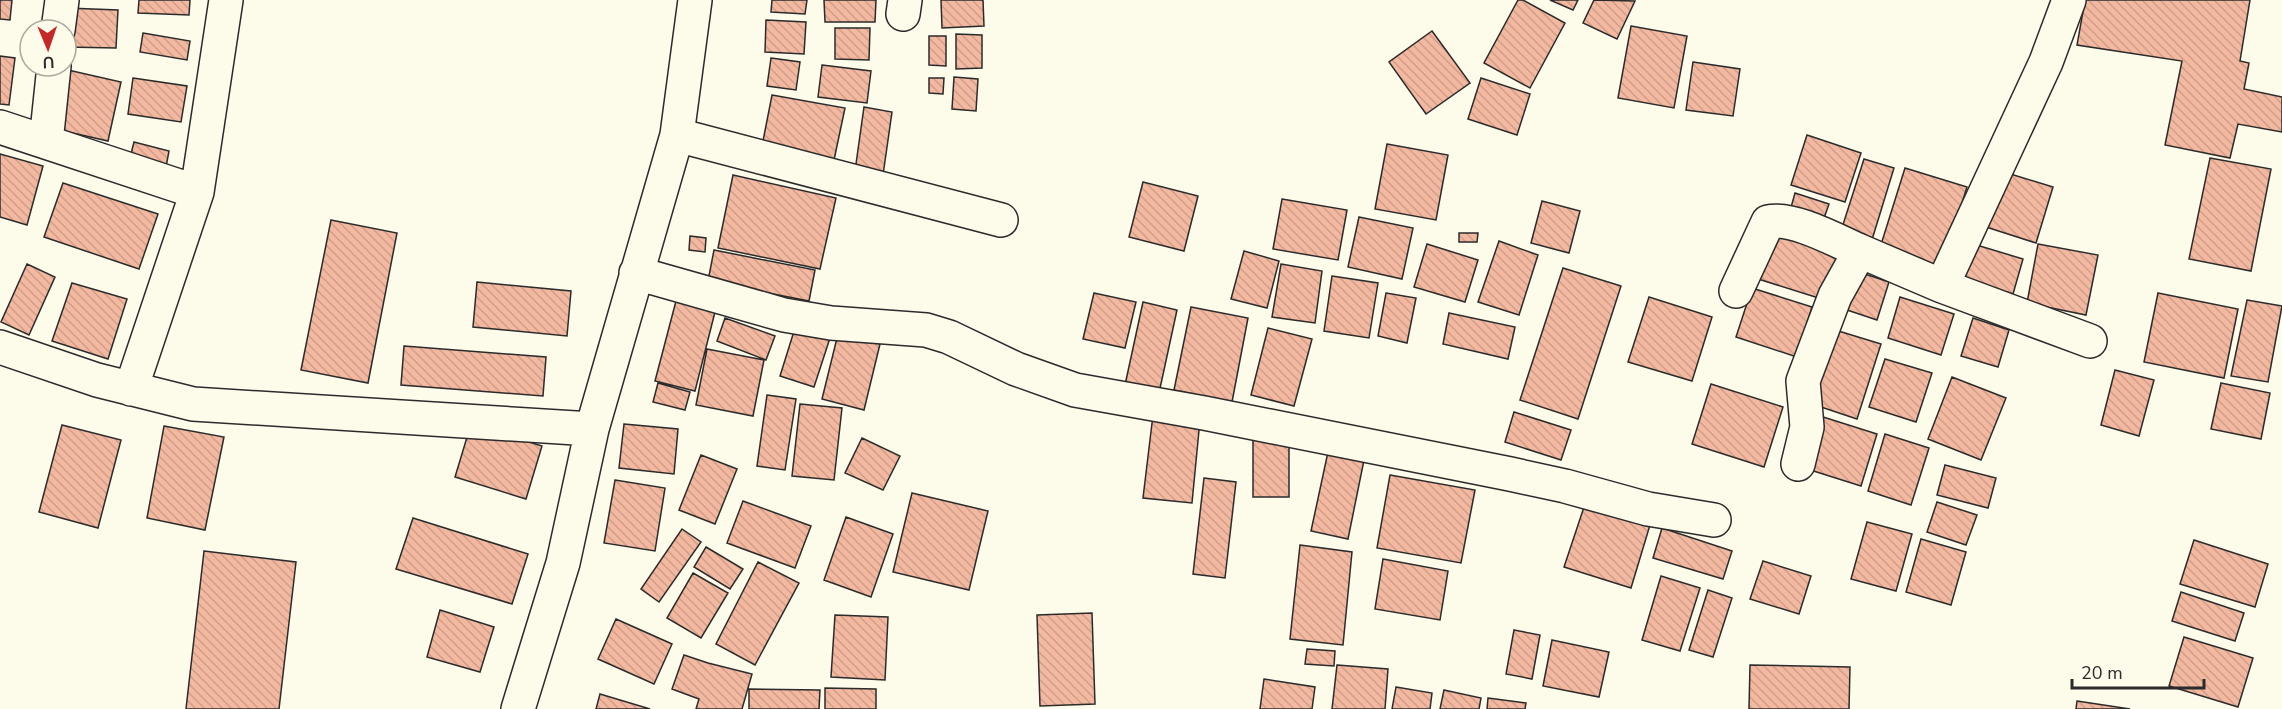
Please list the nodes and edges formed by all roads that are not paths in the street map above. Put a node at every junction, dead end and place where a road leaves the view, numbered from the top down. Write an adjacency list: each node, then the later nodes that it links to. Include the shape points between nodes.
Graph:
1 (62, 0): 5 (street)
2 (226, 0): 10 (street)
3 (695, 0): 8 (street)
4 (2069, 0): 14 (street, via 2046,62)
5 (60, 18)
6 (53, 78): 9 (street)
7 (0, 127): 9 (street)
8 (677, 135): 11 (street); 13 (street)
9 (46, 142): 10 (street)
10 (197, 192): 18 (street)
11 (1001, 220)
12 (1860, 251): 14 (street); 15 (street, via 1791,223 1768,222); 20 (street, via 1835,296 1806,372 1803,389 1807,428)
13 (636, 273): 19 (street); 21 (street, via 784,315 831,323 926,330 1075,390 1510,474 1648,509)
14 (1942, 285): 16 (street)
15 (1736, 291)
16 (2090, 341)
17 (0, 347): 18 (street)
18 (131, 389): 19 (street, via 193,404)
19 (592, 429): 22 (street, via 563,563)
20 (1798, 464)
21 (1714, 520)
22 (518, 709)

